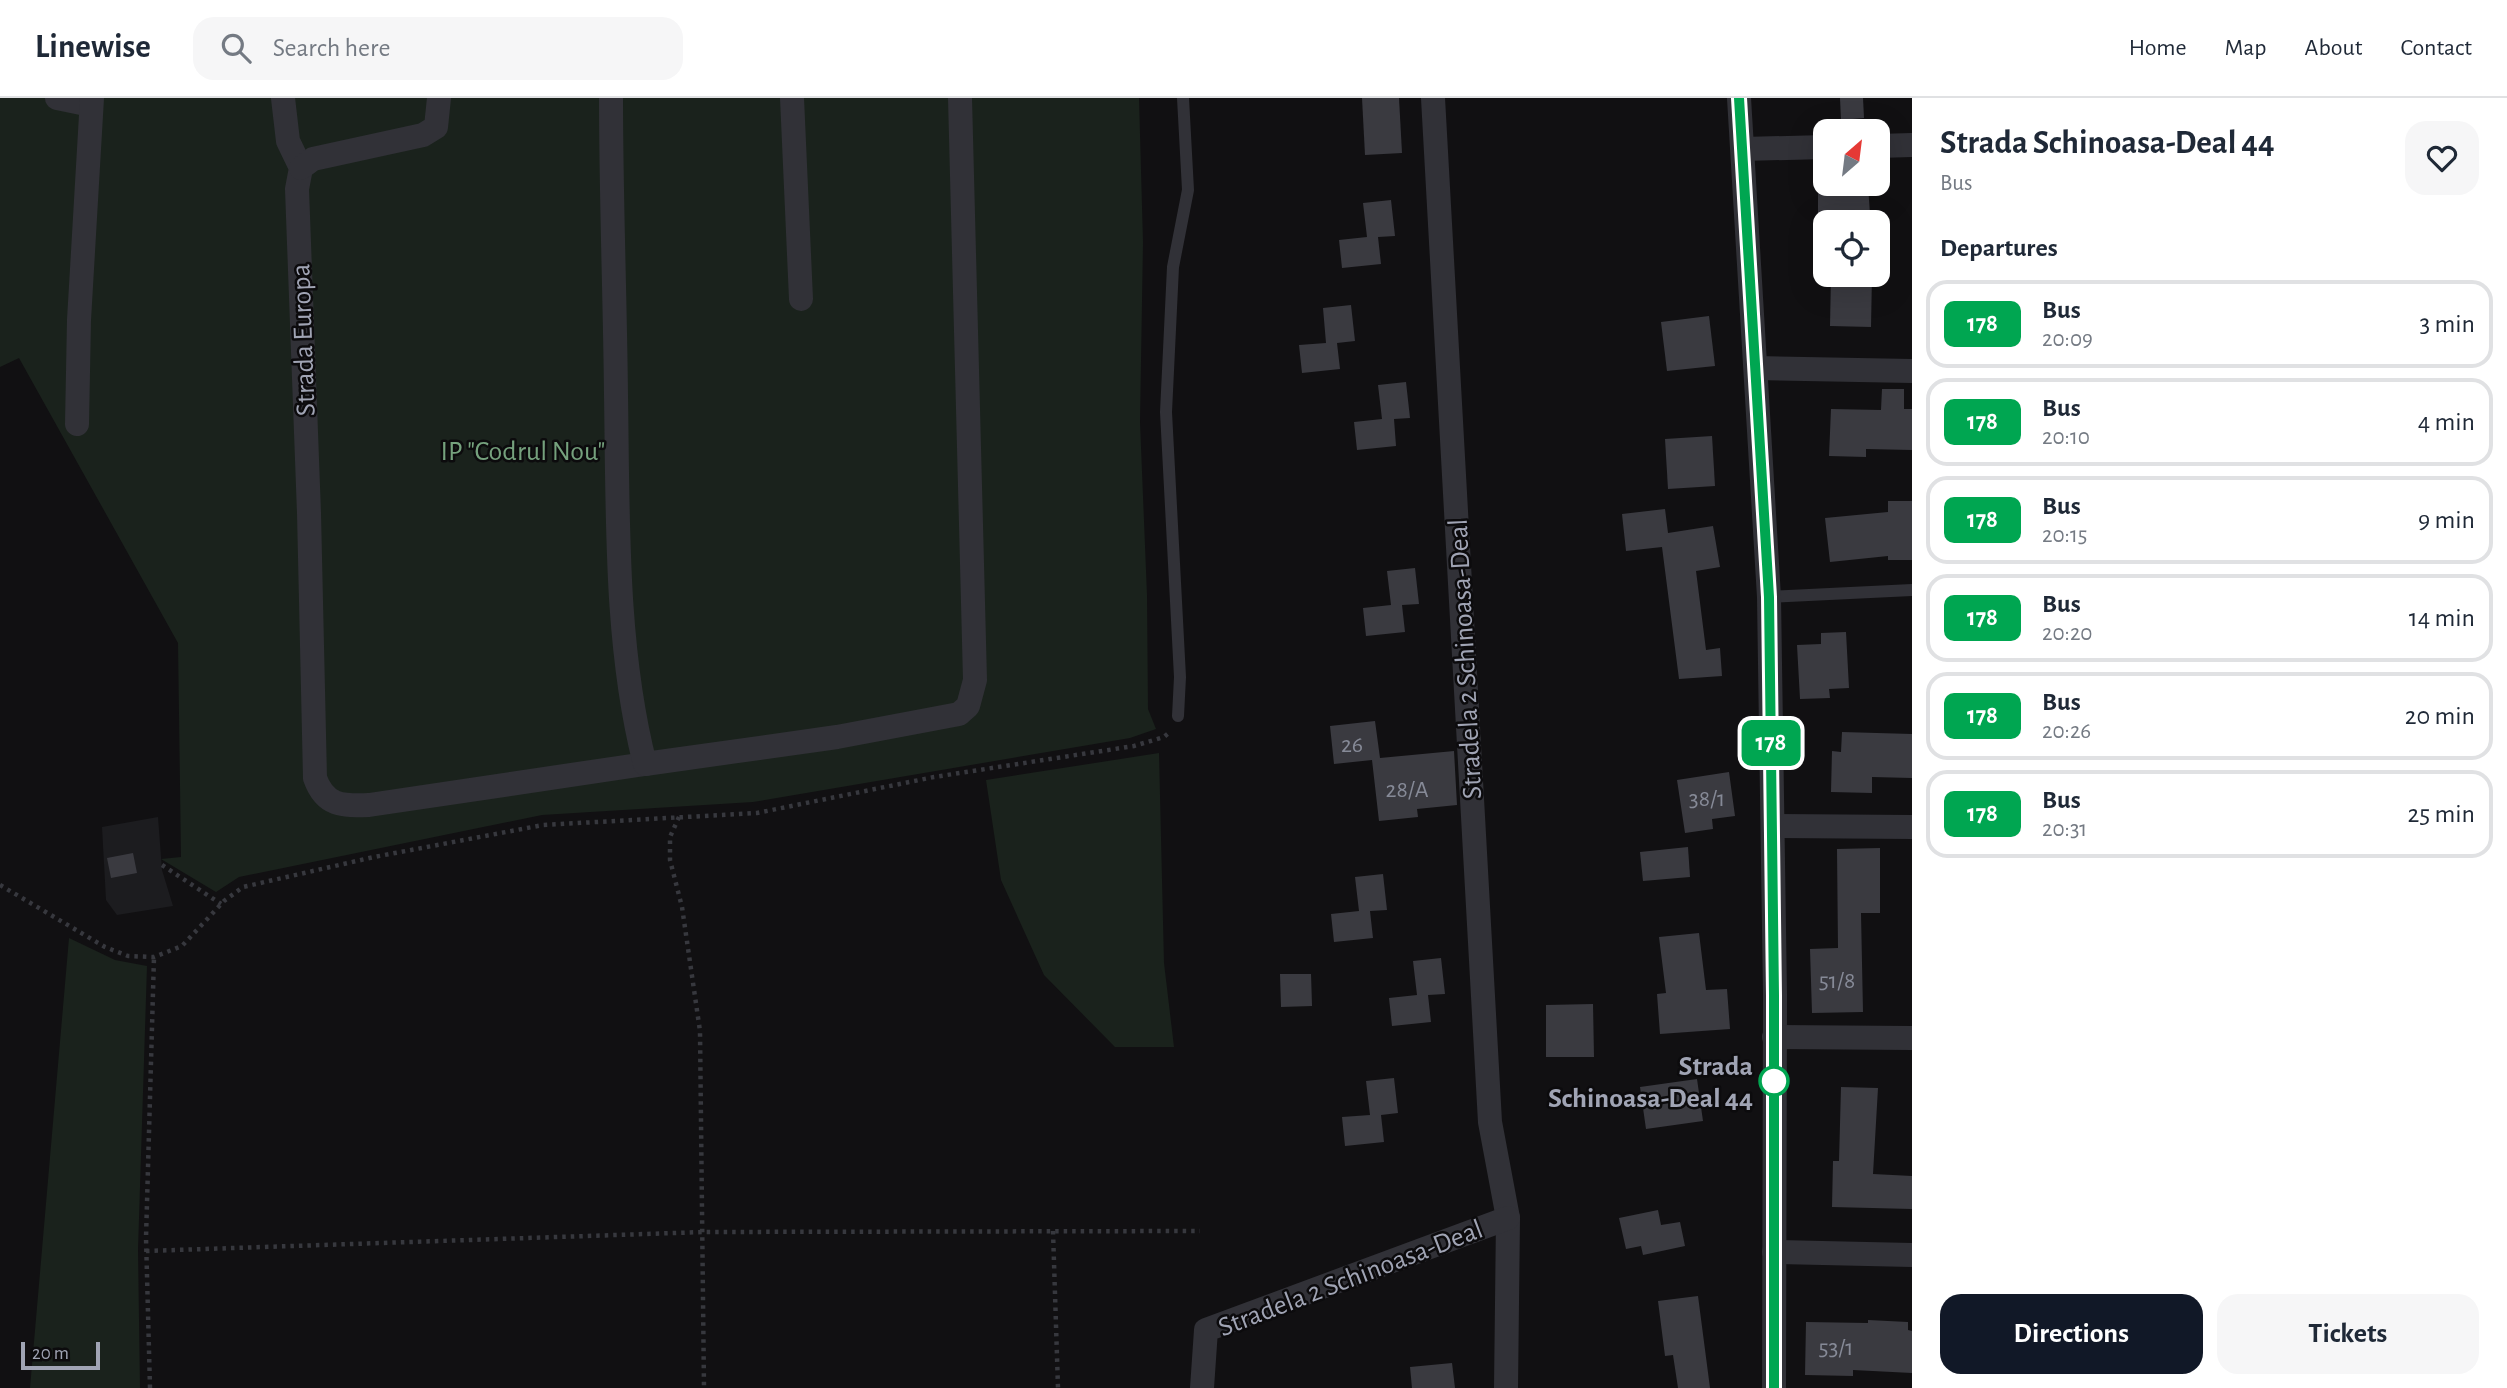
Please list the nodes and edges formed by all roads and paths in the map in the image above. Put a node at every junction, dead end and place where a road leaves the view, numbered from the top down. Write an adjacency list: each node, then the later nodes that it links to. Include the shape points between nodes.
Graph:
1 (57, 98): 10 (street)
2 (283, 98): 15 (street, Strada Europa, via 288,141)
3 (439, 98): 15 (street, via 436,127 423,135 313,159)
4 (611, 98): 23 (street, via 625,653 632,712)
5 (792, 98): 16 (street)
6 (960, 98): 23 (street, via 975,680 968,706 959,714 836,737)
7 (1183, 98): 22 (lane, via 1188,190 1173,267 1166,412 1180,677)
8 (1433, 98): 33 (street, Stradela 2 Schinoasa-Deal, via 1490,1122)
9 (1739, 98): 14 (street)
10 (92, 101): 19 (street)
11 (1912, 145): 12 (street)
12 (1890, 146)
13 (1813, 147): 14 (street)
14 (1743, 149): 17 (street)
15 (301, 168): 23 (street, Strada Europa, via 297,189 314,778 329,802 369,805)
16 (801, 299)
17 (1756, 368): 18 (street); 21 (street)
18 (1912, 371)
19 (77, 424)
20 (1912, 590): 21 (lane)
21 (1769, 597): 25 (street)
22 (1178, 716): 24 (path, via 1175,728 1164,737 1134,746 934,777 757,813)
23 (645, 764)
24 (679, 817): 29 (path, via 543,825 374,857 243,887); 36 (path, via 670,837 670,860 682,907 700,1031)
25 (1773, 826): 26 (street); 31 (street)
26 (1912, 827)
27 (162, 865): 29 (path)
28 (0, 885): 30 (path, via 105,947 128,956)
29 (220, 904): 30 (path, via 182,946)
30 (154, 957): 37 (path)
31 (1774, 1037): 32 (street); 38 (street)
32 (1912, 1038)
33 (1508, 1218): 43 (street, Stradela 2 Schinoasa-Deal, via 1206,1330); 44 (street, Stradela 2 Schinoasa-Deal)
34 (1053, 1231): 35 (path); 36 (path); 42 (path)
35 (1200, 1231)
36 (704, 1232): 37 (path); 41 (path)
37 (146, 1251): 40 (path)
38 (1774, 1252): 39 (street); 45 (street)
39 (1912, 1255)
40 (150, 1388)
41 (704, 1388)
42 (1058, 1388)
43 (1202, 1388)
44 (1506, 1388)
45 (1774, 1388)

